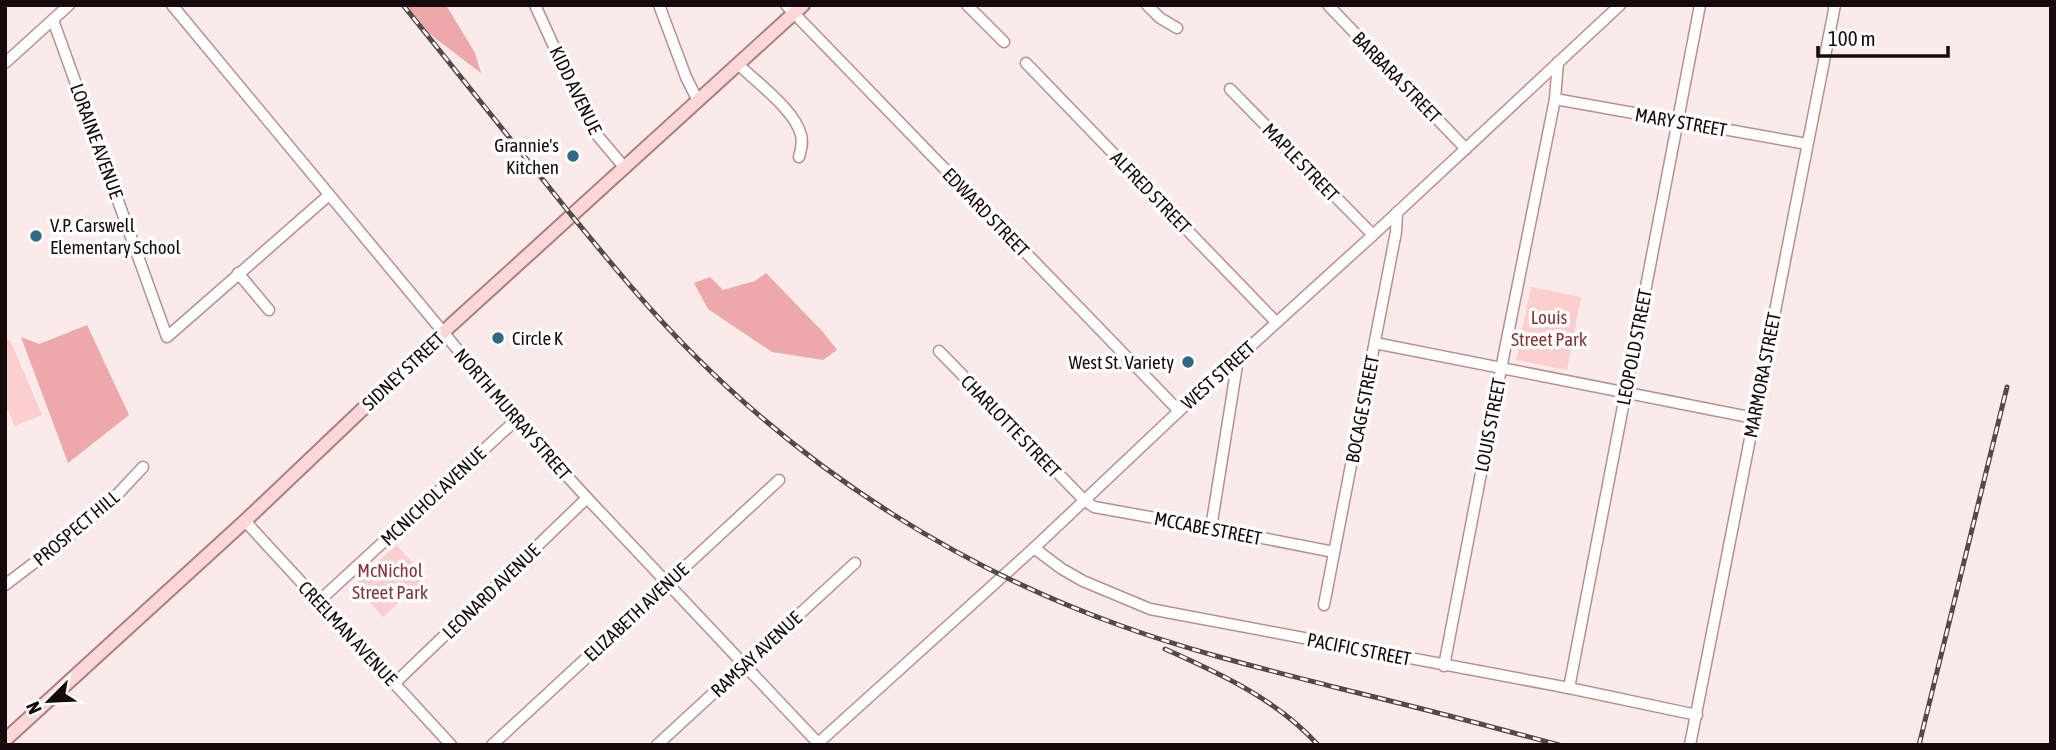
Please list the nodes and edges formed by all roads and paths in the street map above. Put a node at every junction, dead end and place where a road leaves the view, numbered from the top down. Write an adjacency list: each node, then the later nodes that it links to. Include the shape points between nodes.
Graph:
1 (69, 5): 12 (street)
2 (172, 5): 28 (street, NORTH MURRAY STREET)
3 (535, 5): 27 (street, KIDD AVENUE, via 591,128)
4 (659, 5): 22 (street)
5 (967, 5): 14 (street)
6 (1147, 5): 13 (street)
7 (1328, 5): 25 (street, BARBARA STREET)
8 (1620, 5): 15 (street, WEST STREET)
9 (1700, 5): 23 (street, LEOPOLD STREET)
10 (1835, 5): 24 (street, MARMORA STREET)
11 (794, 8): 18 (main road, SIDNEY STREET); 40 (street, EDWARD STREET)
12 (53, 20): 16 (street); 31 (street, LORAINE AVENUE, via 167,337)
13 (1177, 28)
14 (1003, 42)
15 (1559, 62): 19 (street, WEST STREET); 21 (street, LOUIS STREET)
16 (5, 63)
17 (1026, 63): 33 (street, ALFRED STREET)
18 (738, 64): 22 (main road, SIDNEY STREET); 26 (street, via 794,122 802,137)
19 (1534, 85): 21 (street, via 1550,85); 25 (street, WEST STREET)
20 (1230, 89): 30 (street, MAPLE STREET)
21 (1555, 99): 23 (street, MARY STREET); 38 (street, LOUIS STREET)
22 (698, 101): 27 (main road, SIDNEY STREET)
23 (1678, 121): 24 (street, MARY STREET); 39 (street, LEOPOLD STREET)
24 (1807, 144): 41 (street, MARMORA STREET)
25 (1466, 149): 29 (street, WEST STREET)
26 (799, 157)
27 (625, 168): 34 (main road, SIDNEY STREET)
28 (329, 195): 31 (street, LORAINE AVENUE); 34 (street, NORTH MURRAY STREET)
29 (1397, 212): 30 (street, WEST STREET); 35 (street, BOCAGE STREET)
30 (1373, 235): 33 (street, WEST STREET)
31 (239, 273): 32 (street)
32 (269, 310)
33 (1276, 322): 37 (street, WEST STREET)
34 (443, 334): 42 (street, NORTH MURRAY STREET); 47 (main road, SIDNEY STREET)
35 (1375, 343): 38 (street); 50 (street, BOCAGE STREET)
36 (939, 351): 46 (street, CHARLOTTE STREET)
37 (1238, 358): 40 (street, WEST STREET); 48 (street)
38 (1501, 369): 39 (street); 57 (street, LOUIS STREET)
39 (1626, 393): 41 (street); 59 (street, LEOPOLD STREET)
40 (1179, 411): 46 (street, WEST STREET)
41 (1754, 418): 60 (street, MARMORA STREET)
42 (516, 420): 45 (street, NORTH MURRAY STREET); 54 (street, MCNICHOL AVENUE)
43 (143, 467): 53 (street, PROSPECT HILL, via 76,531)
44 (779, 480): 52 (street, ELIZABETH AVENUE)
45 (587, 498): 52 (street, NORTH MURRAY STREET); 58 (street, LEONARD AVENUE)
46 (1084, 500): 48 (street, MCCABE STREET, via 1094,507); 49 (street, WEST STREET)
47 (245, 521): 54 (street, CREELMAN AVENUE); 61 (main road, SIDNEY STREET)
48 (1211, 528): 50 (street, MCCABE STREET)
49 (1034, 548): 57 (street, PACIFIC STREET, via 1083,581 1150,609); 62 (street, WEST STREET)
50 (1334, 552): 55 (street, BOCAGE STREET)
51 (855, 563): 56 (street, RAMSAY AVENUE)
52 (667, 583): 56 (street, NORTH MURRAY STREET); 64 (street, ELIZABETH AVENUE)
53 (5, 585)
54 (319, 601): 58 (street, CREELMAN AVENUE)
55 (1324, 605)
56 (744, 665): 62 (street, NORTH MURRAY STREET); 65 (street, RAMSAY AVENUE)
57 (1444, 666): 59 (street, PACIFIC STREET)
58 (395, 683): 63 (street, CREELMAN AVENUE)
59 (1569, 688): 60 (street, PACIFIC STREET)
60 (1696, 715): 66 (street, MARMORA STREET)
61 (5, 740)
62 (817, 744)
63 (451, 745)
64 (492, 745)
65 (657, 745)
66 (1690, 745)

